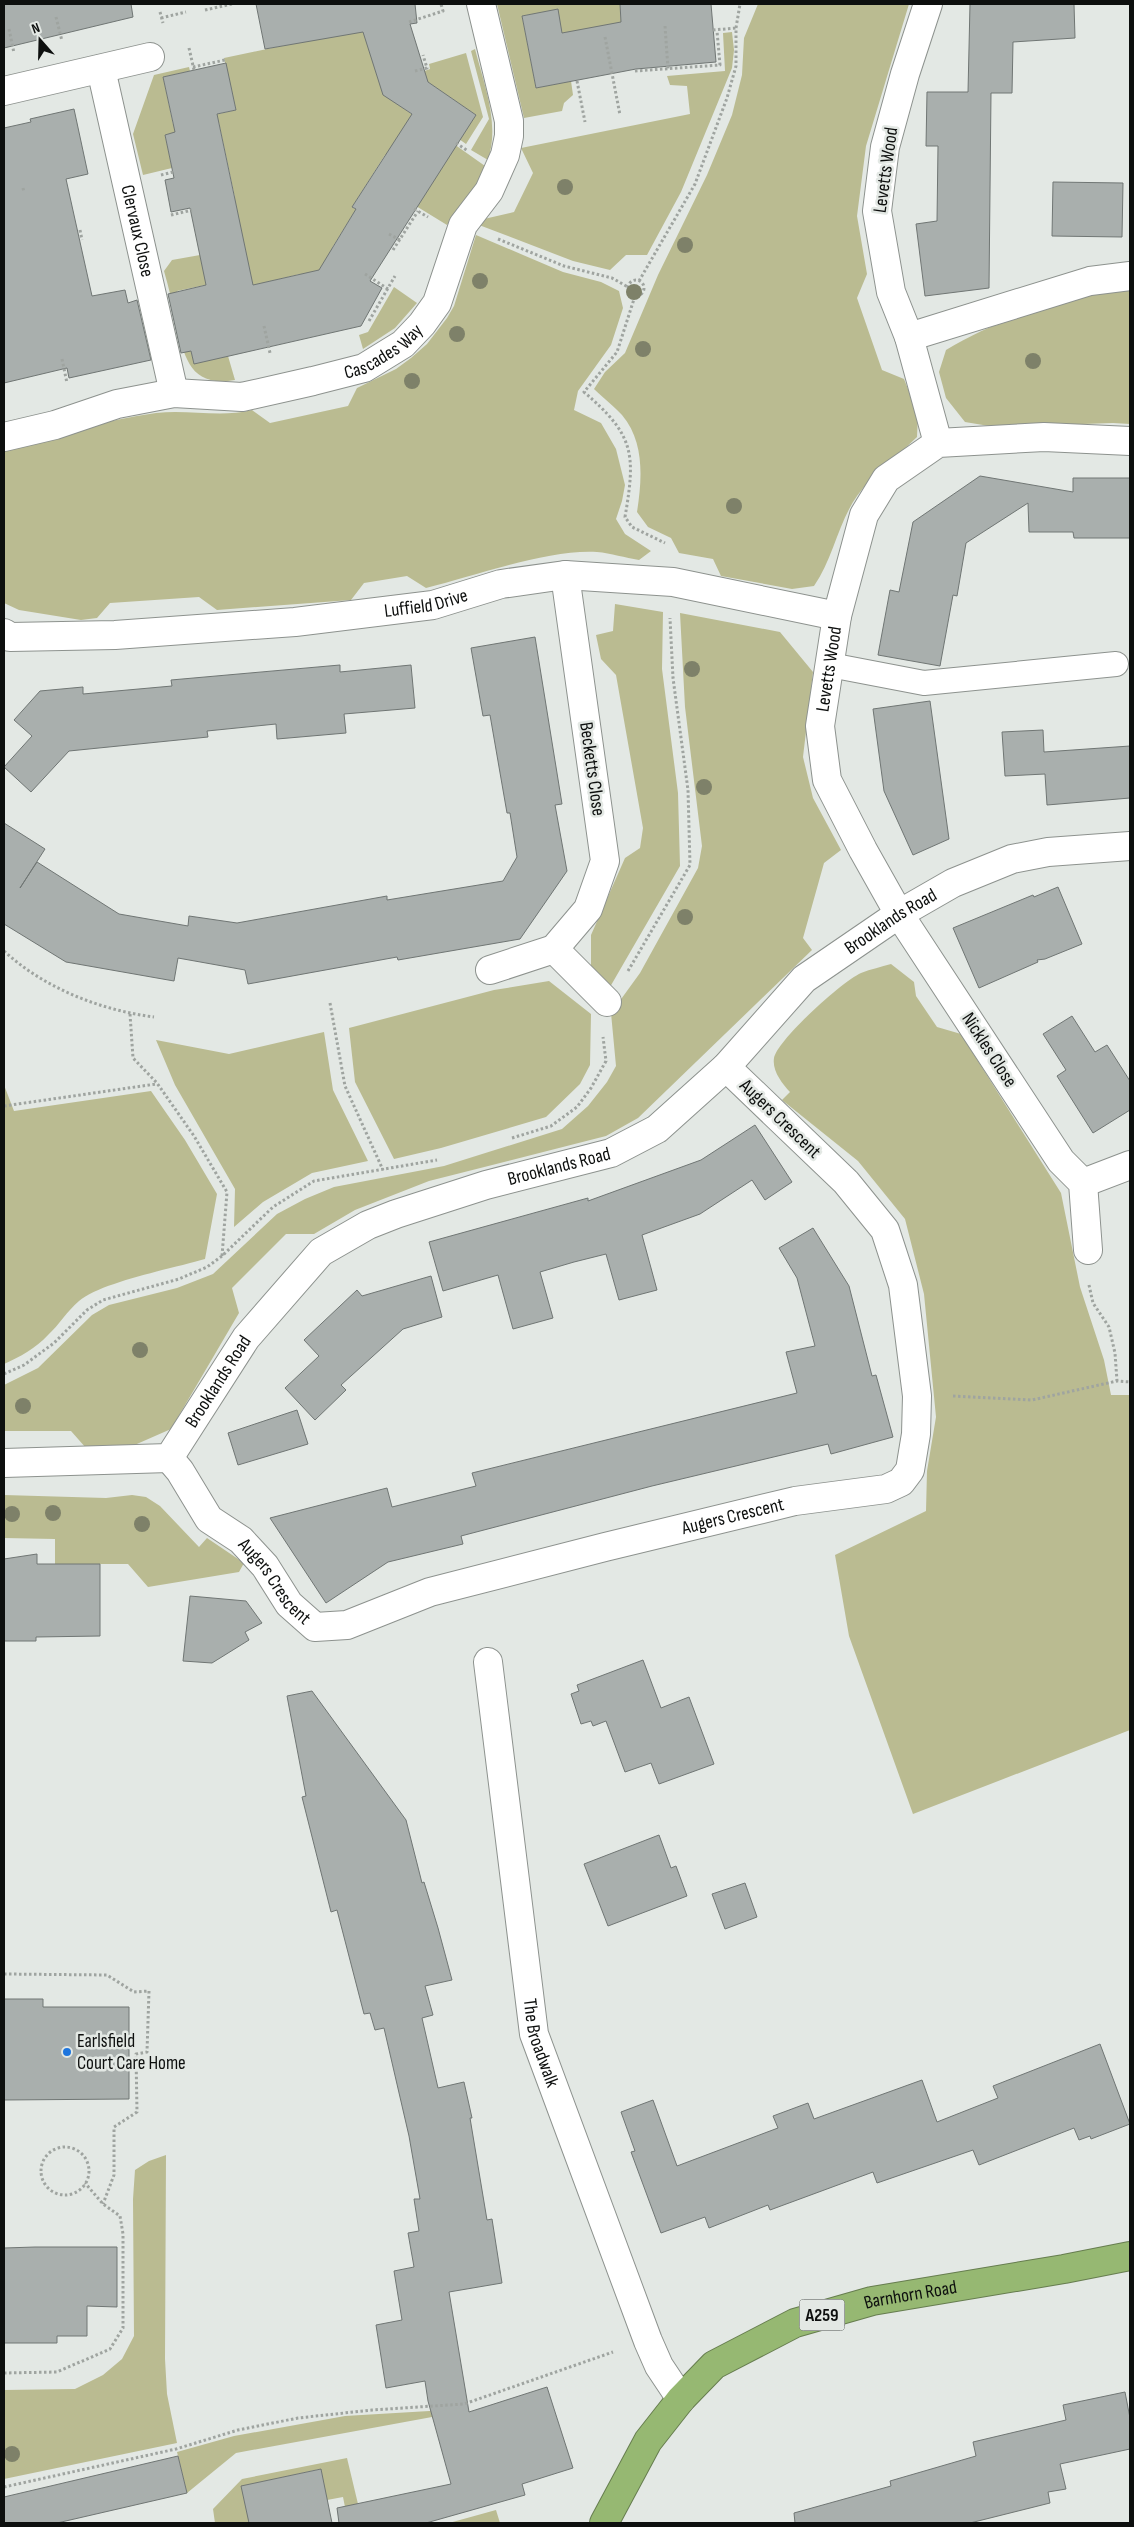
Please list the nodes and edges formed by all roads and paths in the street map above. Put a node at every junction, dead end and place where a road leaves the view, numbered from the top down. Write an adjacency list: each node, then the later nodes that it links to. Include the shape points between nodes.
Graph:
1 (232, 4): 6 (path)
2 (440, 4): 11 (path, via 443,11)
3 (481, 4): 34 (street, Cascades Way, via 504,98 509,136 505,155 489,191)
4 (740, 4): 14 (path)
5 (928, 4): 49 (street, Levetts Wood, via 885,147 877,211 891,292)
6 (205, 10)
7 (160, 12): 10 (path)
8 (186, 12): 10 (path)
9 (56, 17): 17 (path)
10 (161, 18): 12 (path)
11 (409, 22)
12 (163, 23)
13 (665, 26): 24 (path)
14 (736, 28): 24 (path, via 715,31 720,65); 43 (path, via 736,66 695,184)
15 (9, 29): 19 (path)
16 (605, 37): 29 (path)
17 (63, 46)
18 (189, 48): 22 (path, via 194,69)
19 (14, 53)
20 (422, 55): 25 (path, via 427,68)
21 (150, 57): 23 (street)
22 (225, 60)
23 (101, 69): 28 (street); 53 (street, Clervaux Close)
24 (668, 69): 26 (path)
25 (415, 71)
26 (635, 71)
27 (577, 81): 30 (path)
28 (4, 91)
29 (620, 115)
30 (585, 122)
31 (192, 210): 32 (path)
32 (168, 215)
33 (425, 215): 38 (path, via 416,210)
34 (463, 225): 44 (path, via 564,266 612,278); 53 (street, Cascades Way, via 437,303 403,344 364,368 242,397)
35 (80, 230): 37 (path)
36 (389, 234): 38 (path)
37 (82, 240)
38 (400, 240): 39 (path)
39 (393, 250)
40 (365, 274): 45 (path)
41 (395, 276): 45 (path)
42 (1130, 276): 49 (street, via 1090,281)
43 (639, 281): 44 (path, via 631,281); 46 (path, via 644,288)
44 (628, 287): 46 (path)
45 (388, 288): 48 (path)
46 (634, 296): 58 (path, via 617,352 584,392 609,413 628,440 630,480 625,517 632,527 665,543 673,551 676,562)
47 (264, 326): 50 (path)
48 (364, 330)
49 (909, 337): 56 (street, Levetts Wood)
50 (270, 353)
51 (62, 359): 52 (path)
52 (68, 387)
53 (174, 393): 54 (street, Cascades Way, via 117,404 55,425)
54 (4, 437)
55 (1130, 441): 56 (street, via 1044,437)
56 (938, 443): 59 (street, Levetts Wood, via 886,479 864,515)
57 (565, 575): 58 (street, Luffield Drive); 60 (street, Luffield Drive, via 501,584 432,604 295,622); 65 (street, Becketts Close, via 605,861 588,909)
58 (672, 582): 59 (street, Luffield Drive); 68 (path, via 673,678 688,790 690,865 642,950)
59 (837, 616): 62 (street, Levetts Wood)
60 (6, 642)
61 (1116, 664): 62 (lane, via 924,683)
62 (830, 665): 64 (street, Levetts Wood, via 820,726 827,780)
63 (1130, 846): 64 (street, Brooklands Road, via 1048,852 1012,860 953,882)
64 (899, 914): 72 (street, Brooklands Road, via 804,979); 79 (street, Nickles Close, via 1062,1161)
65 (554, 949): 67 (street); 68 (street)
66 (4, 951): 70 (path, via 34,976 80,998)
67 (490, 970)
68 (607, 1002): 75 (path, via 601,1016 606,1061 582,1101 551,1126)
69 (330, 1003): 78 (path, via 345,1086)
70 (130, 1014): 71 (path); 73 (path, via 133,1058)
71 (154, 1017)
72 (726, 1067): 85 (street, Augers Crescent, via 846,1182 885,1230 903,1285); 86 (street, Brooklands Road, via 657,1129 611,1153 422,1204 368,1225 321,1252 246,1338)
73 (157, 1084): 74 (path); 81 (path, via 194,1136 227,1192)
74 (4, 1106)
75 (506, 1140)
76 (441, 1160): 78 (path)
77 (1130, 1165): 79 (street)
78 (383, 1170): 81 (path, via 314,1181 273,1207)
79 (1083, 1183): 80 (street)
80 (1088, 1250): 83 (path, via 1088,1278 1093,1303 1109,1327)
81 (222, 1256): 82 (path, via 207,1267 179,1279 103,1300 87,1310 54,1343 24,1365)
82 (4, 1374)
83 (1118, 1381): 84 (path); 85 (path, via 1032,1400)
84 (1130, 1382)
85 (917, 1396): 86 (street, Augers Crescent, via 916,1434 910,1470 901,1482 886,1490 795,1501 605,1547 430,1592 347,1625 314,1627 289,1604 265,1566 241,1540 209,1518)
86 (169, 1458): 87 (street)
87 (4, 1464)
88 (488, 1662): 93 (street, The Broadwalk, via 534,2034)
89 (4, 1974): 91 (path, via 107,1975 134,1992 149,1991 147,2052 136,2054 136,2112 114,2127 114,2175)
90 (85, 2183): 90 (path, via 89,2170 86,2158 78,2150 60,2148 45,2157 41,2170 44,2183 53,2192 66,2195 78,2191); 91 (path)
91 (103, 2204): 94 (path, via 120,2216 123,2234 123,2328 110,2349 57,2372)
92 (1130, 2256): 95 (highway, Barnhorn Road / A259, via 872,2301 795,2323 714,2365)
93 (648, 2340): 95 (street, The Broadwalk, via 659,2366); 96 (path, via 464,2404 298,2418)
94 (4, 2372)
95 (681, 2399): 97 (highway, Barnhorn Road / A259, via 648,2441)
96 (4, 2487)
97 (604, 2523)

